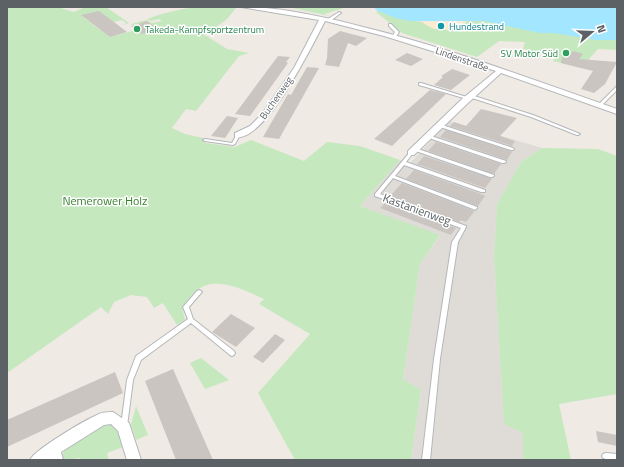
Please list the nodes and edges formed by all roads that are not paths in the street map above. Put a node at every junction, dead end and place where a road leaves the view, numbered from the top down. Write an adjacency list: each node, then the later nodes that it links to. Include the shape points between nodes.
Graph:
1 (244, 7): 3 (street, Lindenstraße)
2 (340, 13): 3 (lane)
3 (326, 20): 5 (street, Lindenstraße); 14 (street, Buchenweg, via 265,116 253,128)
4 (390, 25): 5 (lane, via 397,32)
5 (394, 37): 6 (street, Lindenstraße)
6 (499, 72): 9 (street, Kastanienweg); 10 (street, Lindenstraße)
7 (420, 84): 9 (lane)
8 (617, 88): 10 (lane)
9 (469, 97): 12 (street, Kastanienweg); 13 (lane, via 532,116)
10 (599, 106): 11 (street, Lindenstraße)
11 (617, 112)
12 (438, 125): 15 (street, Kastanienweg); 17 (lane)
13 (578, 134)
14 (238, 135): 16 (lane, Buchenweg, via 233,144)
15 (427, 136): 18 (street, Kastanienweg); 19 (lane)
16 (205, 140)
17 (512, 149)
18 (412, 151): 20 (lane, Kastanienweg); 22 (lane)
19 (504, 162)
20 (403, 163): 21 (lane, Kastanienweg); 23 (lane)
21 (392, 176): 24 (lane); 34 (lane, Kastanienweg, via 377,195 464,227 455,242 437,360)
22 (492, 176)
23 (484, 191)
24 (475, 208)
25 (199, 292): 26 (lane, via 186,307)
26 (191, 320): 27 (lane); 28 (lane, via 138,358 130,380)
27 (232, 354)
28 (124, 427): 29 (street, via 114,418 102,419); 33 (street)
29 (54, 455): 32 (street)
30 (606, 456): 31 (lane)
31 (617, 457)
32 (37, 460)
33 (134, 460)
34 (426, 460)

